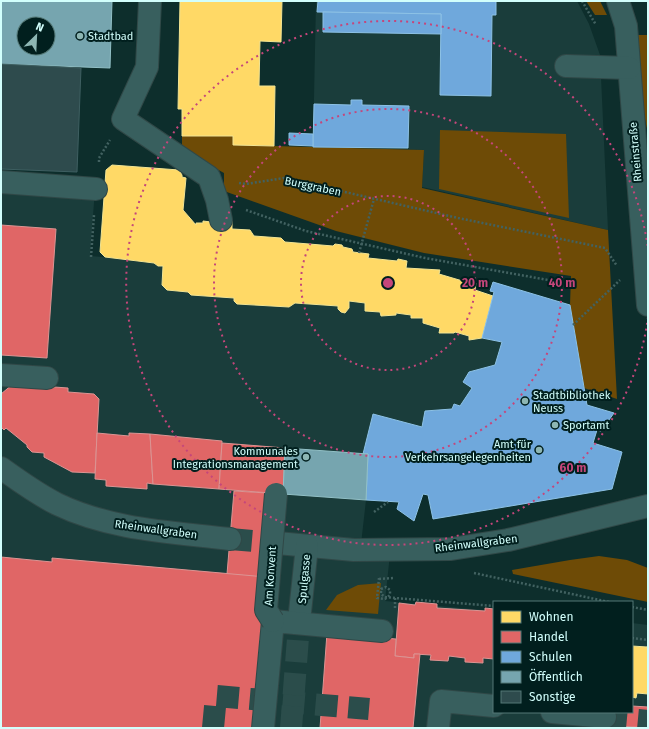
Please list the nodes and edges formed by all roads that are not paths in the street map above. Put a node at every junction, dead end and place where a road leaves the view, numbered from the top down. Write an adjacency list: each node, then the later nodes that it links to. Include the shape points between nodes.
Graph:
1 (150, 1): 7 (street, via 147,67 123,119 209,177)
2 (618, 1): 4 (street, Rheinstraße, via 626,26)
3 (566, 66): 4 (street)
4 (629, 68): 8 (street, Rheinstraße, via 635,276)
5 (1, 182): 6 (street)
6 (96, 189)
7 (219, 210)
8 (648, 305)
9 (1, 375): 10 (street)
10 (46, 378)
11 (1, 468): 14 (street, Rheinwallgraben, via 25,486 58,504 99,520 144,529)
12 (276, 494): 18 (street, Am Konvent, bridge, via 266,610)
13 (648, 506): 16 (street, Rheinwallgraben, via 508,540 450,549 354,550)
14 (230, 538)
15 (277, 543): 16 (street, Rheinwallgraben)
16 (307, 546): 17 (street, Spulgasse)
17 (300, 612)
18 (273, 621): 19 (street); 23 (street, Am Konvent)
19 (382, 631)
20 (493, 706): 24 (street, via 441,701)
21 (557, 713): 22 (street)
22 (595, 720)
23 (263, 728)
24 (438, 728)

